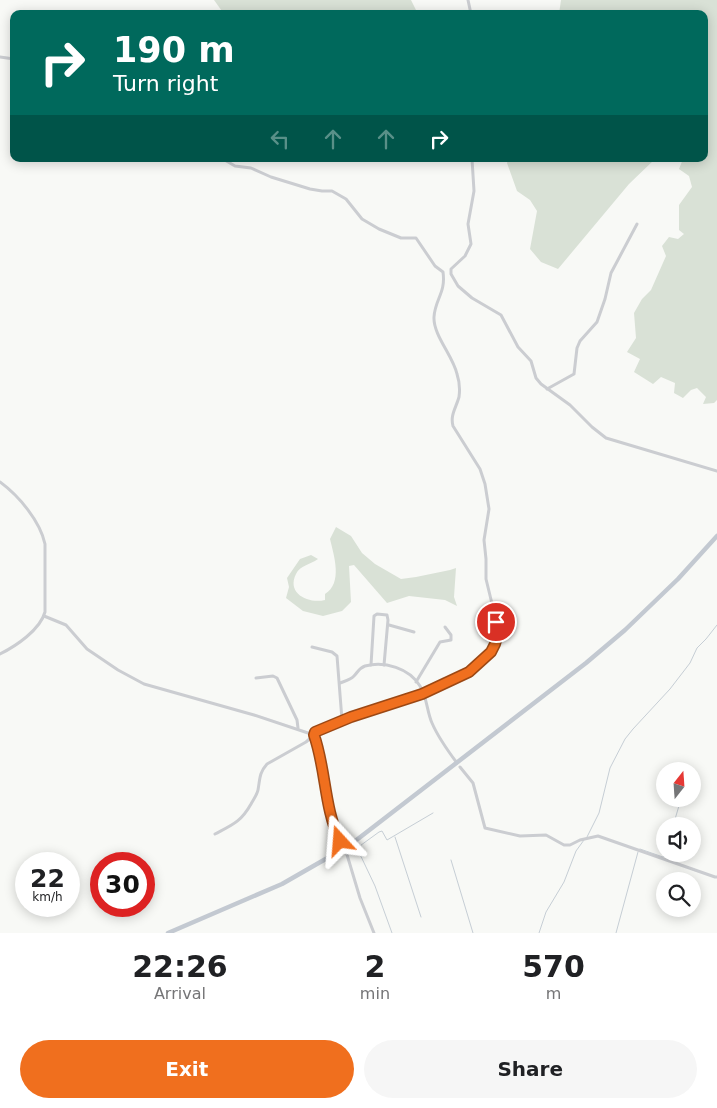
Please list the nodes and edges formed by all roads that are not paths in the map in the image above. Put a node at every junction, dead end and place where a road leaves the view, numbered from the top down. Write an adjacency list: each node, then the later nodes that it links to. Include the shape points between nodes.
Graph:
1 (228, 162): 19 (street, via 310,189 332,191 346,199 362,218 379,229 396,237 416,238 435,266 443,272 445,283 434,318 457,372 459,394 452,415 453,426 480,469 489,501 484,540 486,579 496,616 497,637 491,652 469,672)
2 (472, 162): 4 (street, via 474,190 468,224 471,244 465,256 452,266 451,274 458,286 472,298 501,316 518,347 532,361 536,378)
3 (637, 224): 4 (street, via 611,273 597,322 577,348 574,374)
4 (547, 389): 5 (street, via 606,438)
5 (717, 471)
6 (0, 482): 8 (street, via 27,509 43,533)
7 (717, 536): 23 (main road, via 625,630)
8 (44, 616): 13 (street, via 33,630); 21 (street, via 66,625 87,649 144,684)
9 (389, 625): 11 (street); 14 (street, via 387,615 374,616); 15 (street)
10 (445, 627): 17 (street, via 451,640 440,642)
11 (414, 632)
12 (312, 647): 18 (street, via 337,656)
13 (0, 654)
14 (371, 665): 15 (street); 18 (street)
15 (384, 665): 17 (street, via 396,666)
16 (256, 678): 21 (street, via 277,678)
17 (416, 682): 19 (street)
18 (340, 683): 20 (street)
19 (422, 694): 20 (street); 23 (street, via 436,731)
20 (342, 720): 22 (street)
21 (298, 728): 22 (street)
22 (314, 735): 24 (street, via 267,764 258,778 258,792 244,816); 25 (street, via 322,760 331,815)
23 (458, 765): 25 (main road); 26 (street, via 473,783 488,830 498,829 520,836 546,835 564,845 598,836)
24 (215, 834)
25 (345, 848): 27 (main road, via 282,884); 28 (street)
26 (717, 877)
27 (168, 933)
28 (374, 933)

